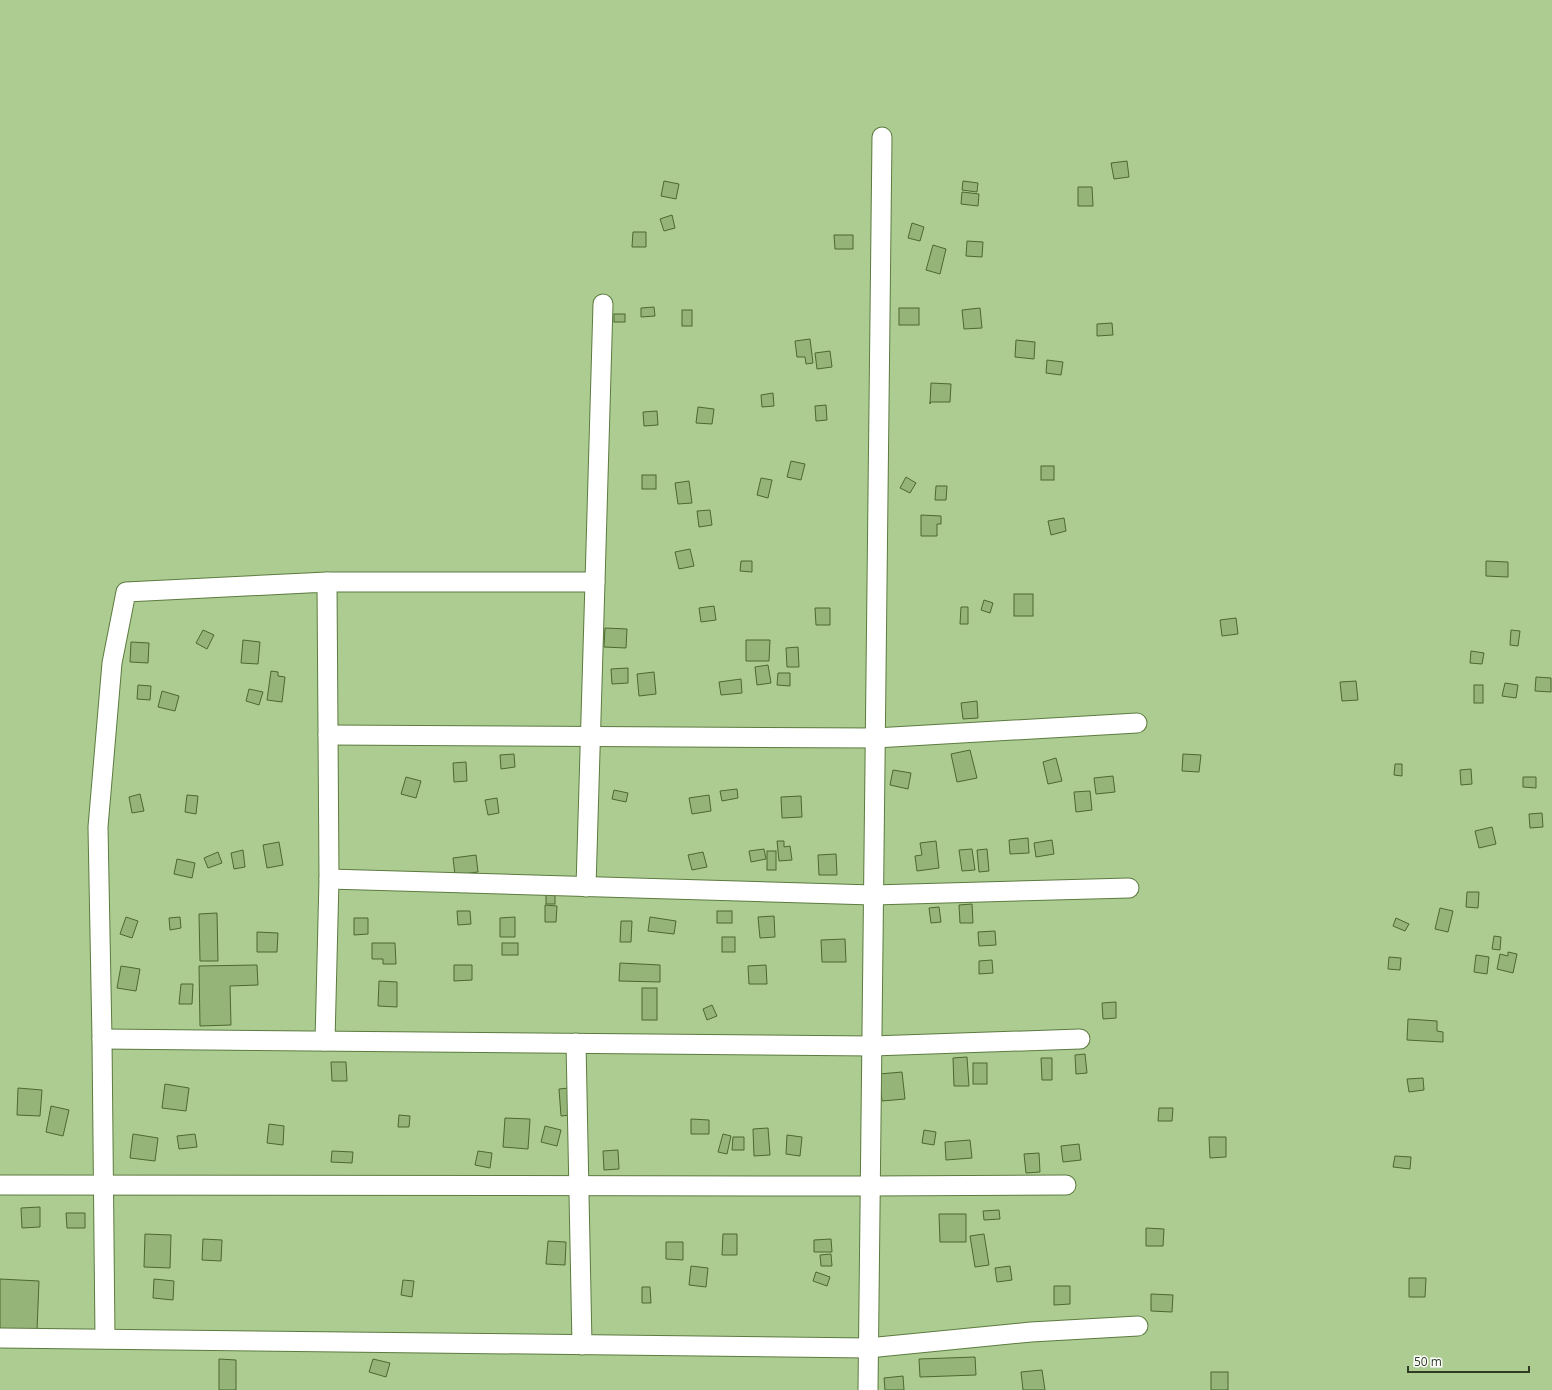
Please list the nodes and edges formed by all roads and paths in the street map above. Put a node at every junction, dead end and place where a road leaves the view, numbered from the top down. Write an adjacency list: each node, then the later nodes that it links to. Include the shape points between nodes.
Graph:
1 (882, 137): 8 (street)
2 (603, 304): 4 (street)
3 (327, 582): 4 (street); 6 (street); 13 (street, via 126,592 112,663 98,827)
4 (595, 582): 7 (street)
5 (1137, 723): 8 (street)
6 (328, 735): 7 (street); 9 (street)
7 (590, 737): 8 (street); 10 (street)
8 (875, 738): 12 (street)
9 (329, 879): 10 (street); 15 (street)
10 (586, 887): 12 (street)
11 (1129, 888): 12 (street)
12 (873, 895): 17 (street)
13 (102, 1039): 15 (street); 20 (street)
14 (1080, 1039): 17 (street)
15 (325, 1041): 16 (street)
16 (576, 1043): 17 (street); 21 (street)
17 (872, 1046): 22 (street)
18 (1066, 1184): 22 (street)
19 (0, 1185): 20 (street)
20 (104, 1185): 21 (street); 25 (street)
21 (579, 1186): 22 (street); 26 (street)
22 (870, 1186): 27 (street)
23 (1138, 1326): 27 (street, via 1030,1332)
24 (0, 1338): 25 (street)
25 (105, 1339): 26 (street)
26 (582, 1345): 27 (street)
27 (868, 1348): 28 (street)
28 (868, 1390)

